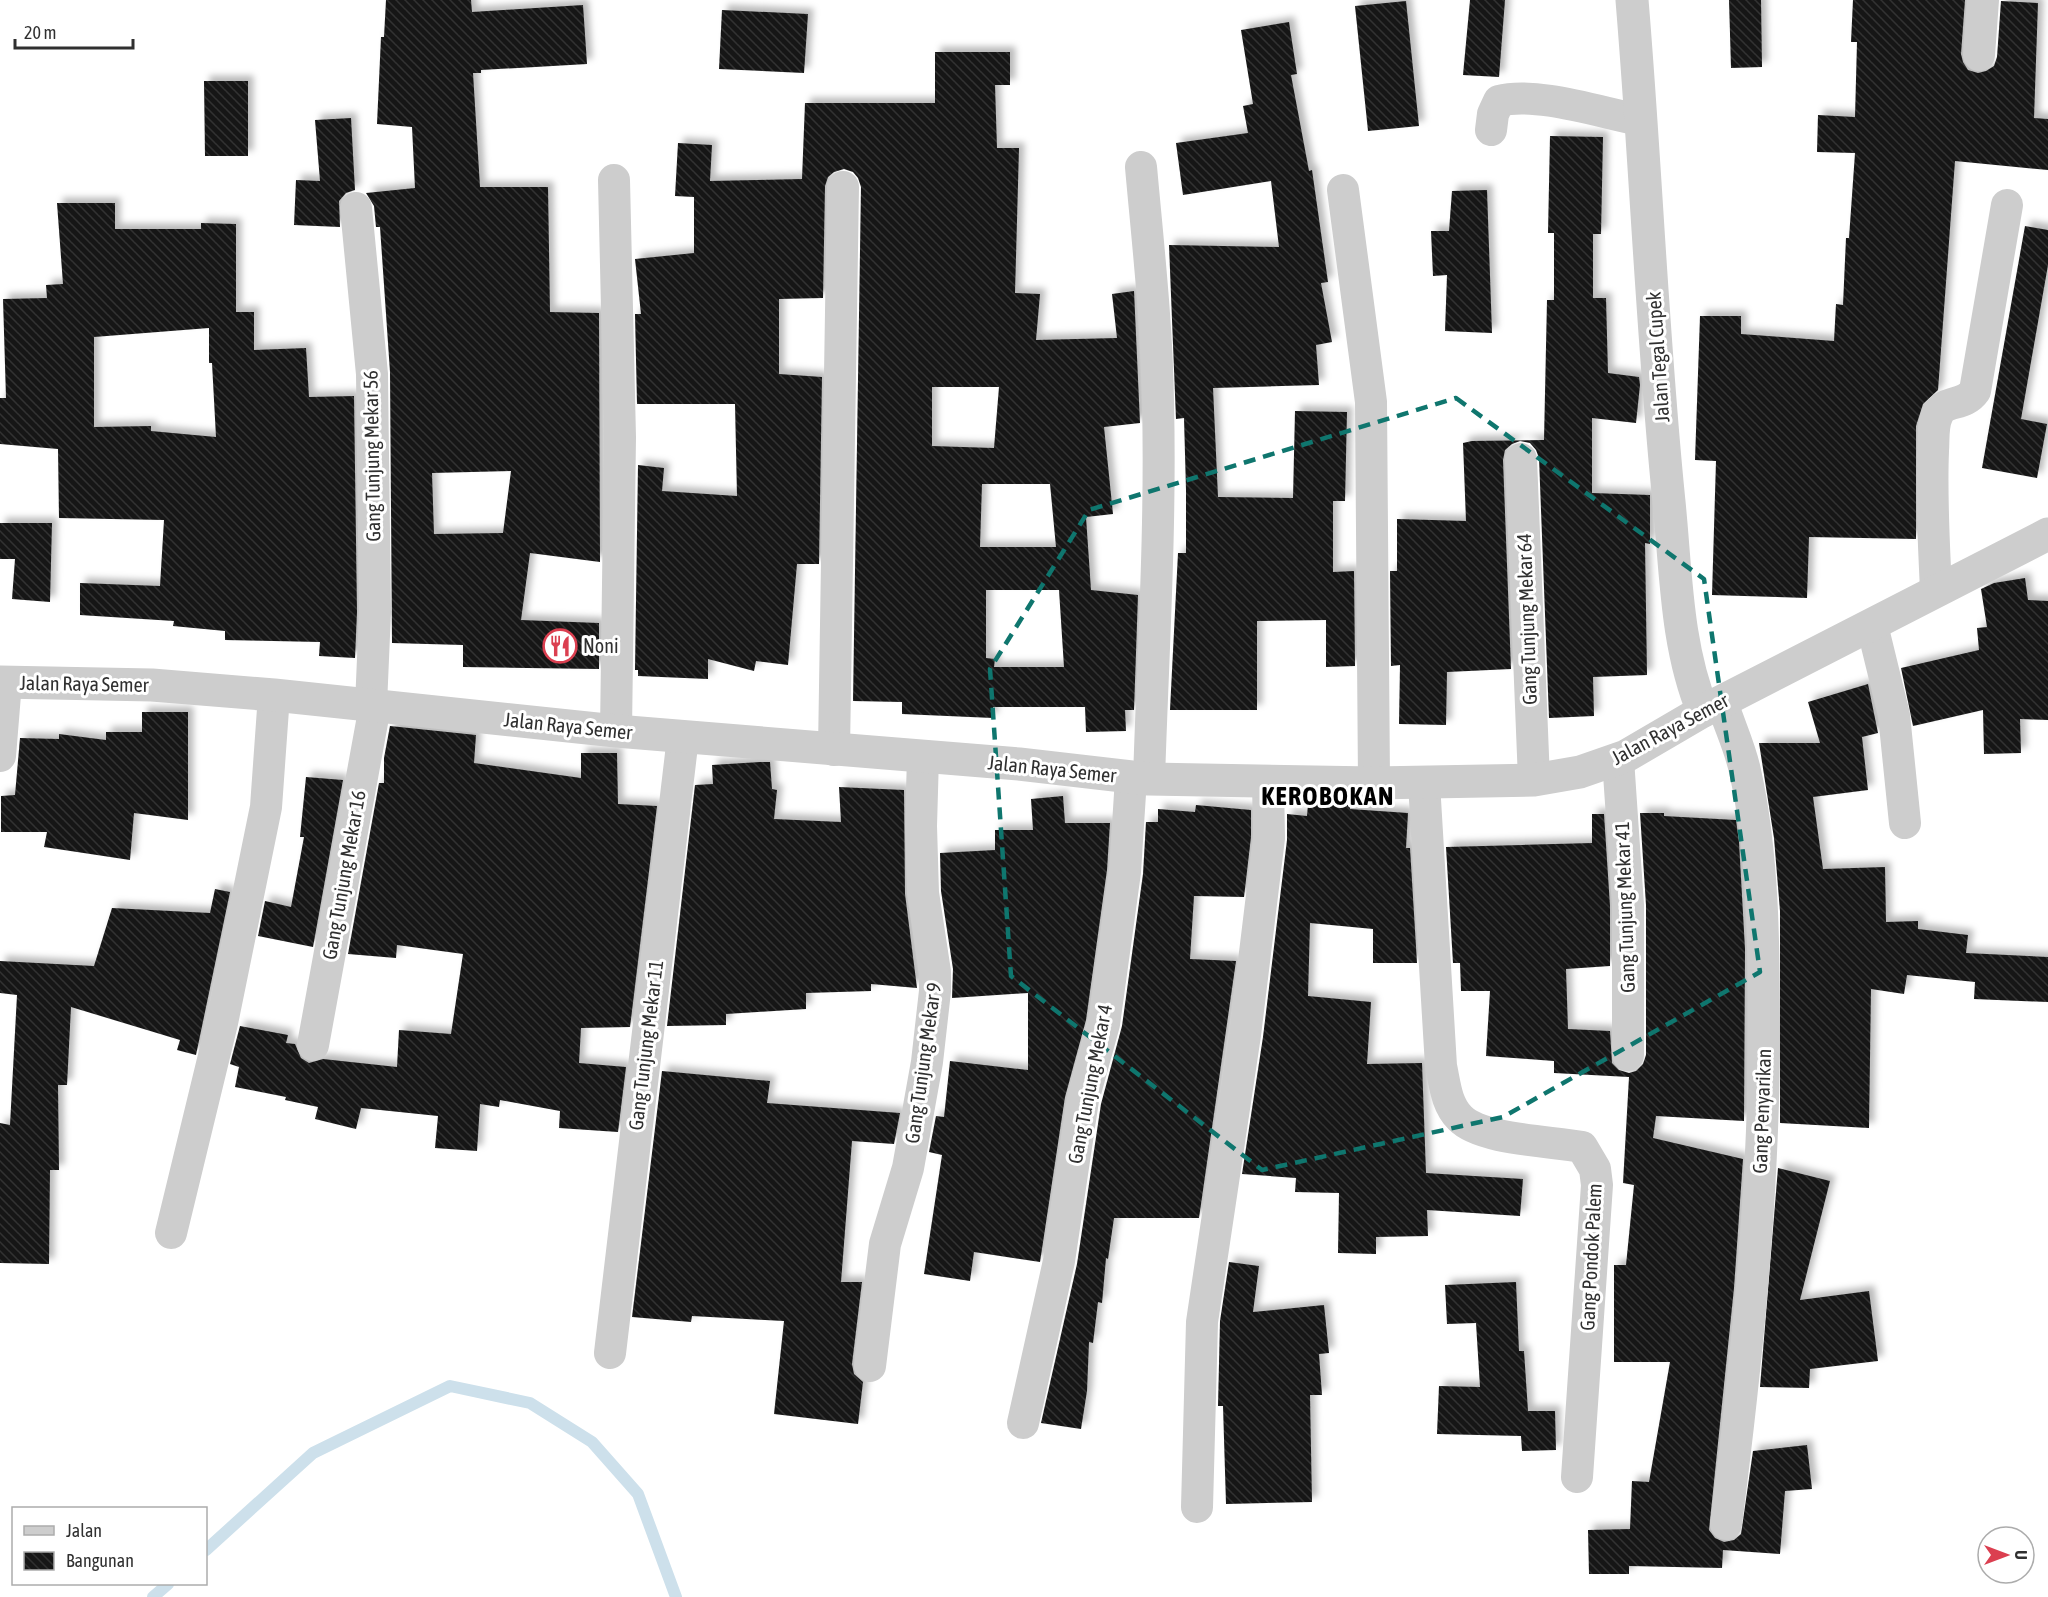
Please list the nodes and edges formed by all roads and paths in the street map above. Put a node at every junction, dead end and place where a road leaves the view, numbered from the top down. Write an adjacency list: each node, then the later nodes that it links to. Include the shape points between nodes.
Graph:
1 (1632, 0): 4 (street, Jalan Tegal Cupek)
2 (1983, 0): 3 (street)
3 (1979, 55)
4 (1640, 120): 5 (street, via 1534,98 1510,98 1499,101); 19 (street, Jalan Tegal Cupek, via 1679,601 1692,685)
5 (1491, 130)
6 (1141, 167): 26 (street, Gang Tunjung Mekar 4, via 1155,329 1159,488)
7 (614, 180): 20 (street, via 620,437)
8 (843, 187): 22 (street)
9 (1343, 190): 29 (street, via 1371,402)
10 (2007, 205): 14 (street, via 1975,391 1970,399 1945,405 1934,425)
11 (356, 208): 18 (street, Gang Tunjung Mekar 56, via 372,374)
12 (1521, 459): 27 (street, Gang Tunjung Mekar 64)
13 (2048, 534): 14 (street, Jalan Raya Semer)
14 (1936, 591): 15 (street, Jalan Raya Semer)
15 (1872, 625): 19 (street, Jalan Raya Semer); 31 (street, via 1894,715)
16 (3, 682): 17 (street, Jalan Raya Semer, via 152,685); 23 (street)
17 (274, 695): 18 (street, Jalan Raya Semer); 34 (street, via 266,807 222,1023)
18 (373, 706): 20 (street, Jalan Raya Semer); 32 (street, Gang Tunjung Mekar 16)
19 (1712, 707): 25 (street, Jalan Raya Semer); 40 (street, Gang Penyarikan, via 1744,768 1751,799 1765,946 1757,1247)
20 (616, 732): 21 (street, Jalan Raya Semer)
21 (683, 737): 22 (street, Jalan Raya Semer); 35 (street, Gang Tunjung Mekar 11)
22 (834, 750): 24 (street, Jalan Raya Semer)
23 (0, 756)
24 (924, 757): 26 (street, Jalan Raya Semer); 36 (street, Gang Tunjung Mekar 9, via 923,893 935,992 908,1168 885,1244)
25 (1618, 759): 27 (street, Jalan Raya Semer, via 1580,772); 33 (street, Gang Tunjung Mekar 41, via 1628,905)
26 (1140, 779): 28 (street, Jalan Raya Semer); 37 (street, Gang Tunjung Mekar 4, via 1104,1024 1083,1100 1059,1261)
27 (1534, 780): 30 (street, Jalan Raya Semer)
28 (1268, 781): 29 (street, Jalan Raya Semer); 39 (street, via 1269,838 1245,1035 1202,1322)
29 (1374, 783): 30 (street, Jalan Raya Semer)
30 (1424, 783): 38 (street, Gang Pondok Palem, via 1447,1098 1461,1119 1484,1132 1582,1147 1595,1169)
31 (1905, 823)
32 (313, 1045)
33 (1628, 1055)
34 (171, 1233)
35 (610, 1353)
36 (870, 1366)
37 (1023, 1423)
38 (1577, 1477)
39 (1197, 1507)
40 (1726, 1524)

